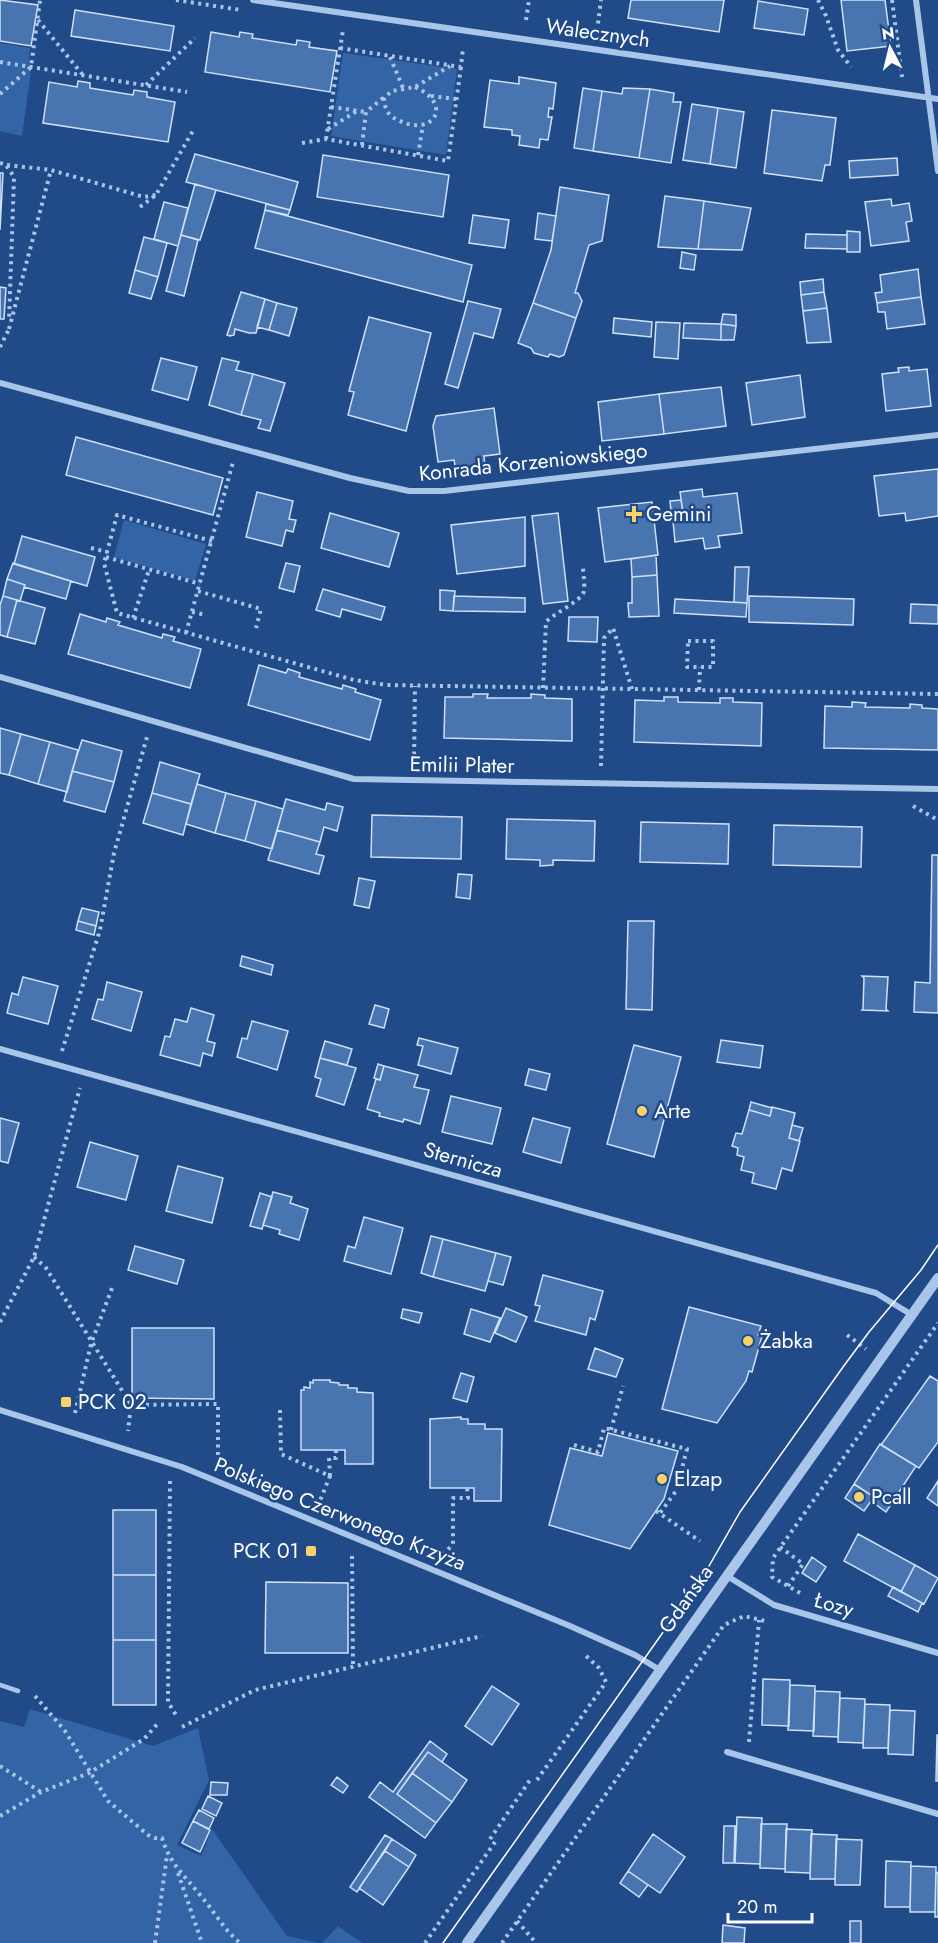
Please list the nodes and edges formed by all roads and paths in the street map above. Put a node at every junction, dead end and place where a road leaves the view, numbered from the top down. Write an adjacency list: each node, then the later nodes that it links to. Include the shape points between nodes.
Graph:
1 (40, 0): 8 (path)
2 (253, 0): 27 (street, Walecznych)
3 (529, 0): 9 (path)
4 (601, 0): 11 (path)
5 (818, 0): 20 (path, via 838,50)
6 (892, 0): 27 (path)
7 (916, 0): 29 (street)
8 (38, 19): 18 (path); 21 (path)
9 (526, 20)
10 (343, 26): 14 (path)
11 (597, 31)
12 (195, 38): 22 (path)
13 (464, 44): 19 (path)
14 (340, 48): 15 (path); 33 (path)
15 (390, 56): 17 (path); 24 (path)
16 (0, 62): 18 (path)
17 (450, 66): 19 (path); 23 (path)
18 (31, 67): 21 (path); 26 (path)
19 (461, 67): 31 (path)
20 (851, 67)
21 (83, 75): 22 (path)
22 (145, 85): 25 (path)
23 (415, 87): 24 (path); 28 (path)
24 (404, 88): 30 (path)
25 (187, 92)
26 (0, 94)
27 (905, 94): 29 (street, Walecznych)
28 (431, 96): 31 (path); 36 (path, via 436,111 434,118)
29 (928, 97): 32 (street, Walecznych); 46 (street)
30 (384, 98): 35 (path); 36 (path, via 389,114 406,124)
31 (456, 99): 42 (path, via 448,161)
32 (938, 99)
33 (331, 107): 34 (path); 38 (path)
34 (357, 111): 35 (path); 38 (path)
35 (366, 112): 41 (path)
36 (423, 125): 42 (path)
37 (194, 129): 47 (path)
38 (328, 129): 39 (path)
39 (326, 139): 40 (path); 41 (path)
40 (302, 143)
41 (362, 145): 42 (path)
42 (418, 155)
43 (0, 163): 44 (path)
44 (6, 165): 45 (path); 49 (path, via 14,177)
45 (51, 170): 47 (path, via 144,196); 49 (path)
46 (938, 171)
47 (156, 195): 48 (path)
48 (140, 207)
49 (9, 329): 50 (path)
50 (0, 347)
51 (0, 383): 52 (street, Konrada Korzeniowskiego, via 409,491 444,491)
52 (938, 435)
53 (234, 458): 54 (path)
54 (212, 541): 56 (path, via 117,515); 59 (path)
55 (91, 548): 56 (path)
56 (107, 555): 58 (path); 63 (path, via 104,563 117,613)
57 (583, 566): 69 (path, via 581,598 546,622)
58 (148, 570): 59 (path); 63 (path)
59 (200, 584): 60 (path)
60 (198, 591): 61 (path); 64 (path, via 261,609)
61 (192, 612): 62 (path); 65 (path)
62 (206, 615)
63 (133, 618): 65 (path)
64 (256, 628)
65 (186, 633): 68 (path, via 354,680)
66 (700, 667): 66 (path, via 713,668 713,641 688,641 687,667); 72 (path)
67 (0, 677): 77 (street, Emilii Plater, via 354,779)
68 (415, 686): 69 (path); 75 (path)
69 (543, 688): 70 (path)
70 (602, 689): 71 (path); 71 (path, via 604,638 613,628); 76 (path)
71 (632, 689): 72 (path)
72 (699, 690): 73 (path)
73 (938, 694)
74 (148, 733): 81 (path, via 114,853 100,930)
75 (414, 762)
76 (601, 766)
77 (938, 789)
78 (908, 803): 79 (path)
79 (938, 820)
80 (0, 1049): 82 (street, Sternicza)
81 (62, 1052)
82 (85, 1072): 83 (path); 86 (street, Sternicza, via 876,1293)
83 (34, 1257): 87 (path); 89 (path, via 46,1268)
84 (938, 1278): 86 (street, Gdańska)
85 (112, 1288): 89 (path)
86 (912, 1315): 108 (street, Gdańska)
87 (0, 1322)
88 (938, 1323): 105 (path)
89 (91, 1344): 91 (path); 94 (path)
90 (623, 1386): 95 (path)
91 (131, 1405): 96 (path); 99 (path, via 218,1404)
92 (0, 1410): 117 (street, Polskiego Czerwonego Krzyża, via 182,1467 570,1626 635,1655)
93 (280, 1410): 100 (path, via 281,1454)
94 (75, 1413)
95 (611, 1430): 97 (path, via 604,1428 598,1452); 104 (path, via 687,1449 676,1491 658,1512)
96 (128, 1431)
97 (574, 1445)
98 (336, 1450): 100 (path, via 336,1458 329,1458)
99 (218, 1464)
100 (330, 1476): 103 (path)
101 (170, 1480): 121 (path, via 168,1702)
102 (467, 1488): 107 (path, via 468,1498 453,1498 453,1544)
103 (319, 1503)
104 (700, 1541)
105 (780, 1547): 109 (path, via 772,1558); 110 (path, via 803,1564)
106 (352, 1555): 116 (path)
107 (443, 1555)
108 (727, 1576): 115 (street, Łozy, via 774,1605); 117 (street, Gdańska)
109 (772, 1577)
110 (788, 1586)
111 (744, 1617): 137 (path, via 724,1624)
112 (759, 1620): 125 (path)
113 (482, 1636): 116 (path)
114 (579, 1651): 129 (path, via 599,1668 606,1682)
115 (938, 1653)
116 (353, 1666): 123 (path, via 255,1690)
117 (660, 1671): 142 (street, Gdańska)
118 (0, 1685): 119 (lane)
119 (18, 1690)
120 (36, 1696): 127 (path, via 66,1731)
121 (176, 1715)
122 (159, 1722): 127 (path, via 144,1739)
123 (182, 1727)
124 (727, 1752): 125 (street)
125 (748, 1758): 131 (street)
126 (0, 1766): 130 (path)
127 (89, 1773): 130 (path); 135 (path, via 108,1801 148,1835 162,1838)
128 (532, 1777): 133 (path)
129 (537, 1780)
130 (41, 1792): 132 (path)
131 (938, 1814)
132 (0, 1816)
133 (490, 1839)
134 (495, 1842): 141 (path)
135 (167, 1854): 136 (path); 138 (path)
136 (177, 1869): 139 (path); 140 (path)
137 (517, 1921): 143 (path); 144 (path)
138 (155, 1943)
139 (202, 1943)
140 (240, 1943)
141 (425, 1943)
142 (467, 1943)
143 (502, 1943)
144 (536, 1943)

